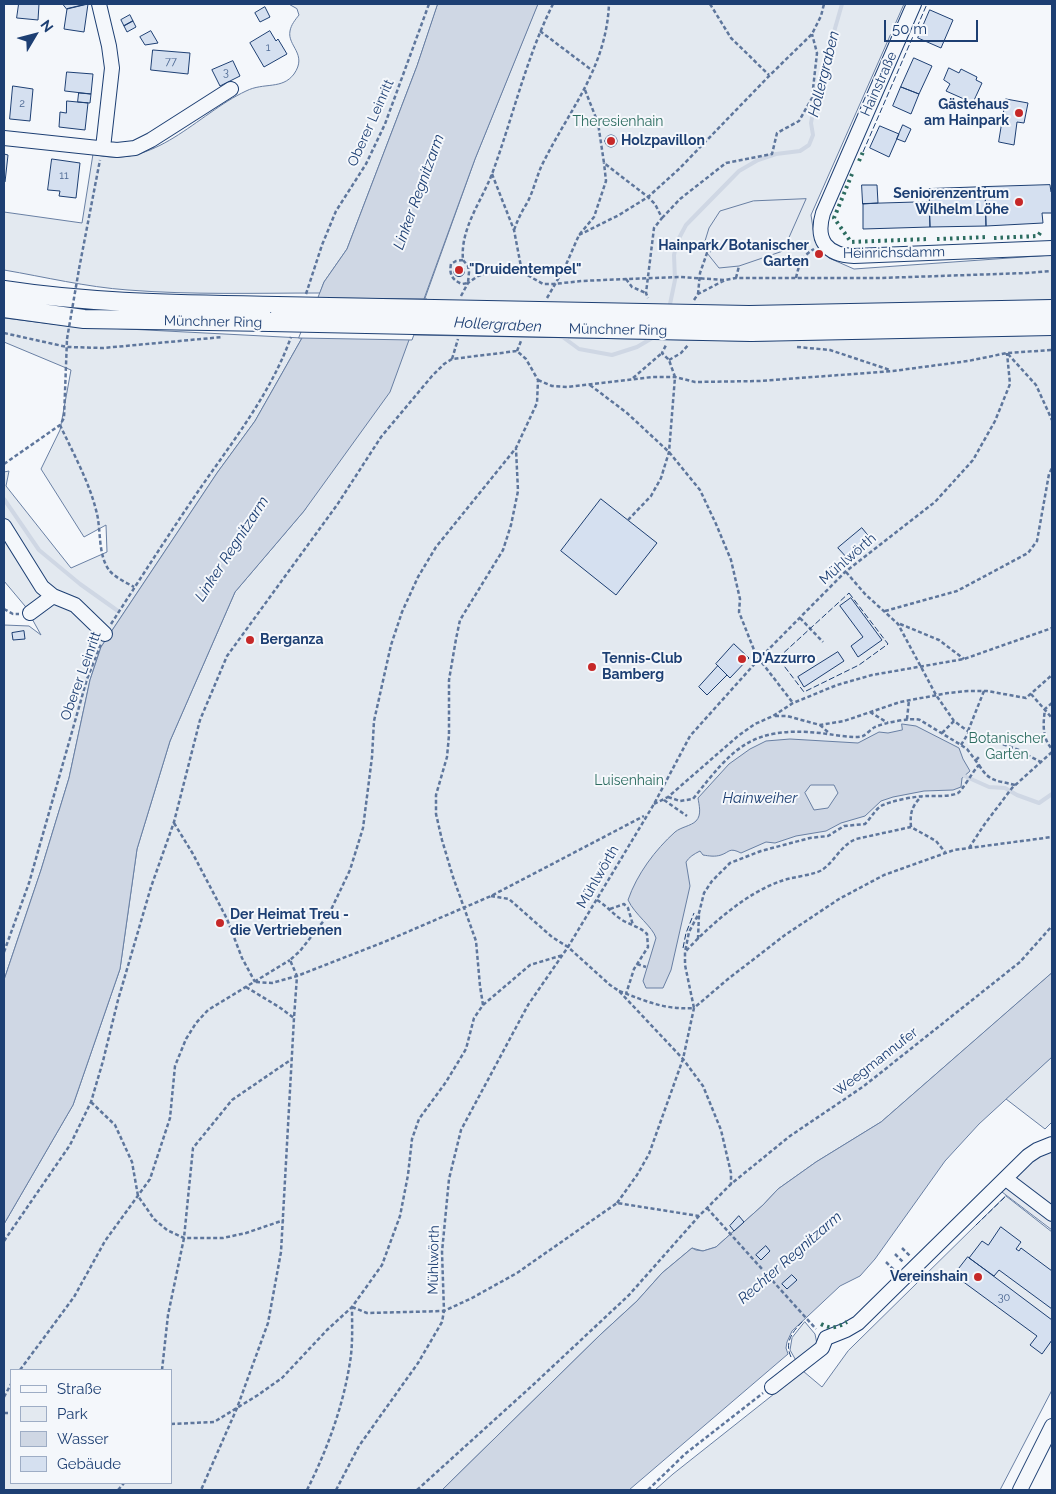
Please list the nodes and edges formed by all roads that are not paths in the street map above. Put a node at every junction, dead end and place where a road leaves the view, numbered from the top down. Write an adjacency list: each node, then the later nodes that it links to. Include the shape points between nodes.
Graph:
1 (99, 4): 5 (street, via 112,68)
2 (914, 4): 6 (street, Hainstraße)
3 (232, 89): 5 (street, via 135,148)
4 (4, 138): 5 (street)
5 (103, 148)
6 (844, 165): 7 (street, Heinrichsdamm, via 819,225 824,243 837,254)
7 (1052, 248)
8 (4, 281): 10 (street)
9 (4, 290): 10 (main road, Münchner Ring)
10 (48, 297): 13 (main road, Münchner Ring, bridge, via 140,303)
11 (4, 308): 13 (main road, Münchner Ring, bridge, via 84,319)
12 (1052, 310): 13 (main road, Münchner Ring)
13 (750, 323): 14 (main road, Münchner Ring)
14 (1052, 326)
15 (4, 526): 16 (street, via 42,587)
16 (53, 596): 17 (street); 18 (street, via 75,605)
17 (30, 613)
18 (105, 634)
19 (1052, 1144): 20 (street, via 1037,1150)
20 (1006, 1179): 21 (street); 22 (street, via 858,1323 826,1338 822,1348)
21 (1052, 1214)
22 (772, 1387)
23 (1052, 1426): 24 (street)
24 (1020, 1490)

